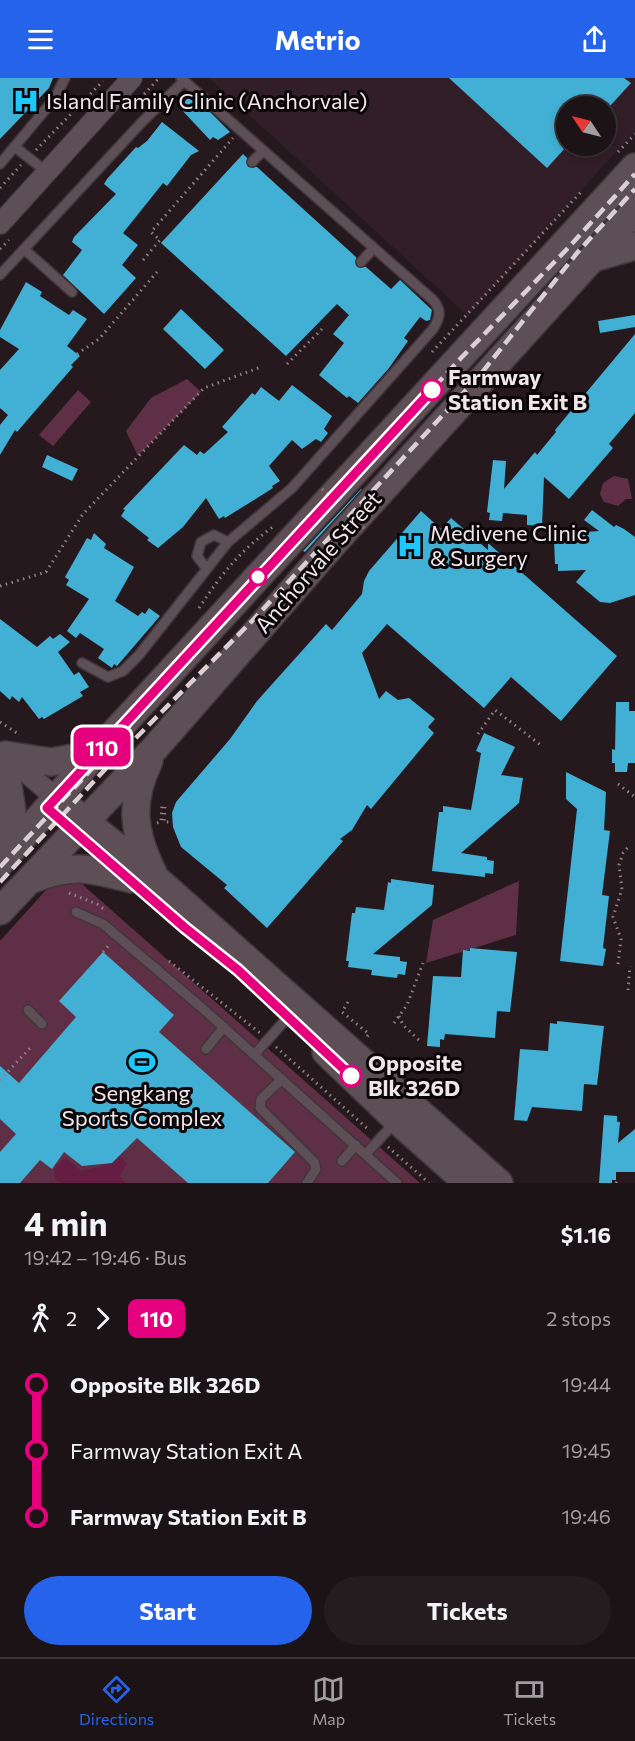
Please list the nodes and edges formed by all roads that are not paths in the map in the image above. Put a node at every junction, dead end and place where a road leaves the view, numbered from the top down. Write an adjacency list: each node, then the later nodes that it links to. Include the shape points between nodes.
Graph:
1 (65, 78): 4 (lane, via 55,98)
2 (132, 78): 8 (street)
3 (183, 79): 5 (lane); 13 (lane)
4 (15, 147): 7 (lane); 8 (lane)
5 (263, 151): 6 (lane); 14 (lane)
6 (252, 162)
7 (0, 164)
8 (48, 173): 11 (street)
9 (630, 182): 23 (street, Anchorvale Street)
10 (635, 211): 15 (street, Anchorvale Street)
11 (0, 224)
12 (635, 246): 15 (street)
13 (24, 249): 17 (lane); 18 (lane)
14 (373, 249): 16 (lane); 19 (lane, via 439,307 436,324 292,488)
15 (591, 259): 22 (street, Anchorvale Street)
16 (362, 262)
17 (0, 275)
18 (72, 292)
19 (228, 542): 20 (lane); 20 (lane, via 214,535 201,542 197,556)
20 (206, 568): 21 (lane, via 164,627 123,671 108,677)
21 (82, 663)
22 (155, 748): 26 (street, Anchorvale Street); 28 (street, via 136,794)
23 (95, 754): 24 (street, via 51,762); 25 (street, Anchorvale Street)
24 (3, 762): 25 (street); 27 (street, via 12,811)
25 (51, 803): 26 (street); 27 (street, Anchorvale Street)
26 (80, 827): 28 (street); 29 (street, Anchorvale Street)
27 (2, 860)
28 (142, 878): 29 (street, via 68,867); 33 (street); 46 (street)
29 (26, 881): 30 (street, Anchorvale Street)
30 (0, 911)
31 (76, 912): 35 (lane, via 103,924)
32 (28, 1010): 34 (lane)
33 (289, 1016): 37 (lane); 39 (street)
34 (42, 1024)
35 (224, 1028): 36 (lane); 37 (lane)
36 (206, 1049)
37 (254, 1054): 38 (lane)
38 (282, 1079): 40 (lane); 43 (lane, via 261,1099 260,1108 314,1162 316,1169)
39 (388, 1130): 41 (lane); 45 (street)
40 (356, 1145): 41 (lane); 42 (lane)
41 (366, 1154): 44 (lane)
42 (342, 1161)
43 (307, 1183)
44 (397, 1183)
45 (468, 1183)
46 (499, 1183)

